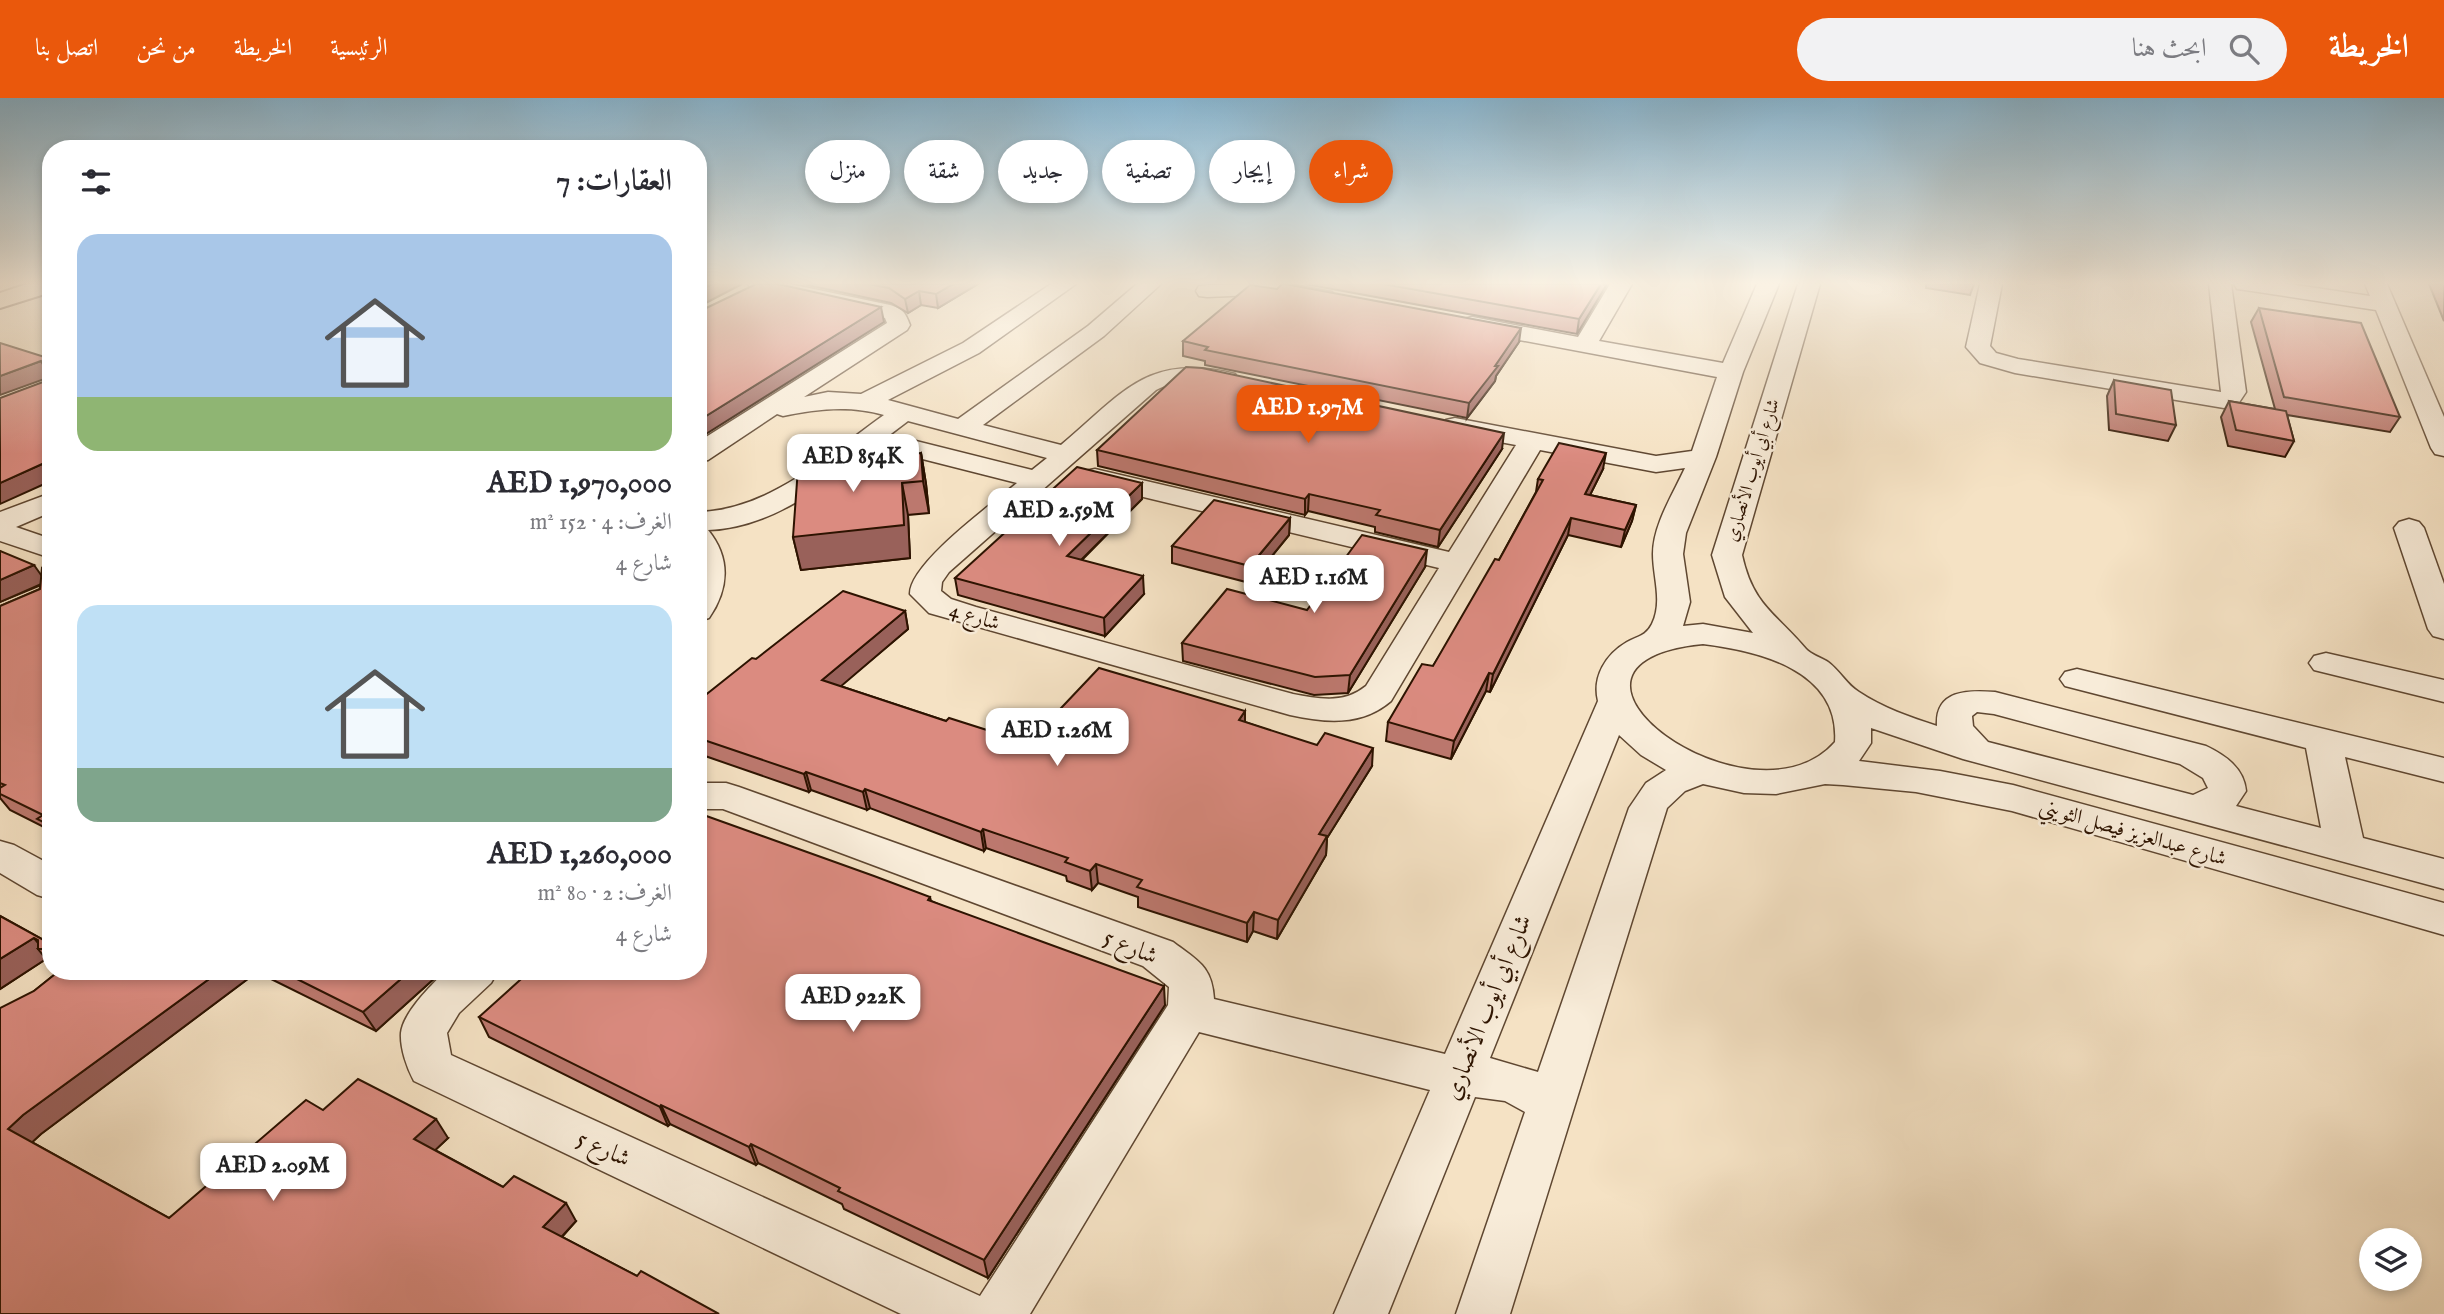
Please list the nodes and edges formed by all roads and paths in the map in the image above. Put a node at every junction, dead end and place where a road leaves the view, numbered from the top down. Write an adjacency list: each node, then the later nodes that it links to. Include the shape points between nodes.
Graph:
1 (876, 341): 16 (street)
2 (982, 341): 14 (street)
3 (1082, 341): 18 (street)
4 (1562, 341): 11 (street)
5 (1588, 341): 11 (street)
6 (1744, 341): 12 (street)
7 (1792, 341): 39 (street, شارع أبي أيوب الأنصاري, via 1727,555 1732,582 1750,612)
8 (1979, 341): 9 (street, via 1978,347 1988,358 2015,366 2224,400 2234,392)
9 (2227, 341)
10 (2407, 341): 21 (street, via 2421,366)
11 (1585, 345): 12 (street)
12 (1731, 372): 23 (street)
13 (1244, 383): 25 (street, شارع 4, via 1193,373 1158,379)
14 (865, 402): 15 (street); 16 (street, via 816,401)
15 (905, 411): 18 (street); 28 (street, via 772,504 728,521)
16 (763, 413): 22 (street)
17 (1435, 422): 19 (street)
18 (963, 427): 25 (street)
19 (1531, 442): 24 (street); 34 (street, شارع 4)
20 (895, 444): 25 (street)
21 (2444, 447)
22 (707, 448)
23 (1703, 457): 24 (street); 26 (street)
24 (1656, 464): 26 (street, via 1678,475)
25 (1053, 468): 34 (street); 34 (street, شارع 4, via 938,566 925,585 931,600 965,614 1303,707 1346,710 1371,702 1380,693)
26 (1689, 488): 37 (street, via 1668,543 1674,602 1671,620)
27 (42, 505): 29 (street)
28 (707, 521)
29 (0, 523)
30 (2409, 528): 36 (street)
31 (0, 531): 32 (street)
32 (42, 546)
33 (707, 553): 35 (street, via 712,585)
34 (1457, 563)
35 (707, 594)
36 (2444, 629)
37 (1659, 641): 39 (street, via 1703,635 1742,639 1780,650); 43 (street, via 1639,648 1622,662 1613,680)
38 (2326, 663): 41 (street)
39 (1814, 668): 42 (street)
40 (2077, 679): 44 (street)
41 (2444, 691)
42 (1843, 698): 45 (street, شارع عبدالعزيز فيصل الثويني, via 1895,725); 48 (street, via 1854,716 1853,743 1833,766)
43 (1615, 701): 47 (street, via 1627,723 1650,745); 58 (street, شارع أبي أيوب الأنصاري)
44 (2323, 740): 46 (street); 51 (street)
45 (1976, 751): 50 (street, شارع عبدالعزيز فيصل الثويني); 50 (street, via 1959,736 1954,712 1960,705 1995,702 2193,755 2220,772 2227,786 2219,800)
46 (2444, 770)
47 (1705, 771): 48 (street, via 1759,782 1796,780); 59 (street, via 1670,781 1648,808)
48 (1818, 771): 55 (street, شارع عبدالعزيز فيصل الثويني, via 1906,776 2000,795)
49 (707, 796): 57 (street, شارع 5, via 726,796 1158,954 1191,980)
50 (2193, 808): 51 (street, شارع عبدالعزيز فيصل الثويني)
51 (2345, 848): 53 (street, شارع عبدالعزيز فيصل الثويني)
52 (0, 855): 54 (street)
53 (2444, 874)
54 (42, 879)
55 (2444, 919)
56 (465, 980): 60 (street, شارع 5, via 443,1000 424,1032 430,1067)
57 (1188, 1011): 58 (street); 61 (street)
58 (1458, 1077): 59 (street, via 1503,1079); 62 (street, شارع أبي أيوب الأنصاري)
59 (1549, 1103): 63 (street)
60 (960, 1314)
61 (999, 1314)
62 (1361, 1314)
63 (1483, 1314)

